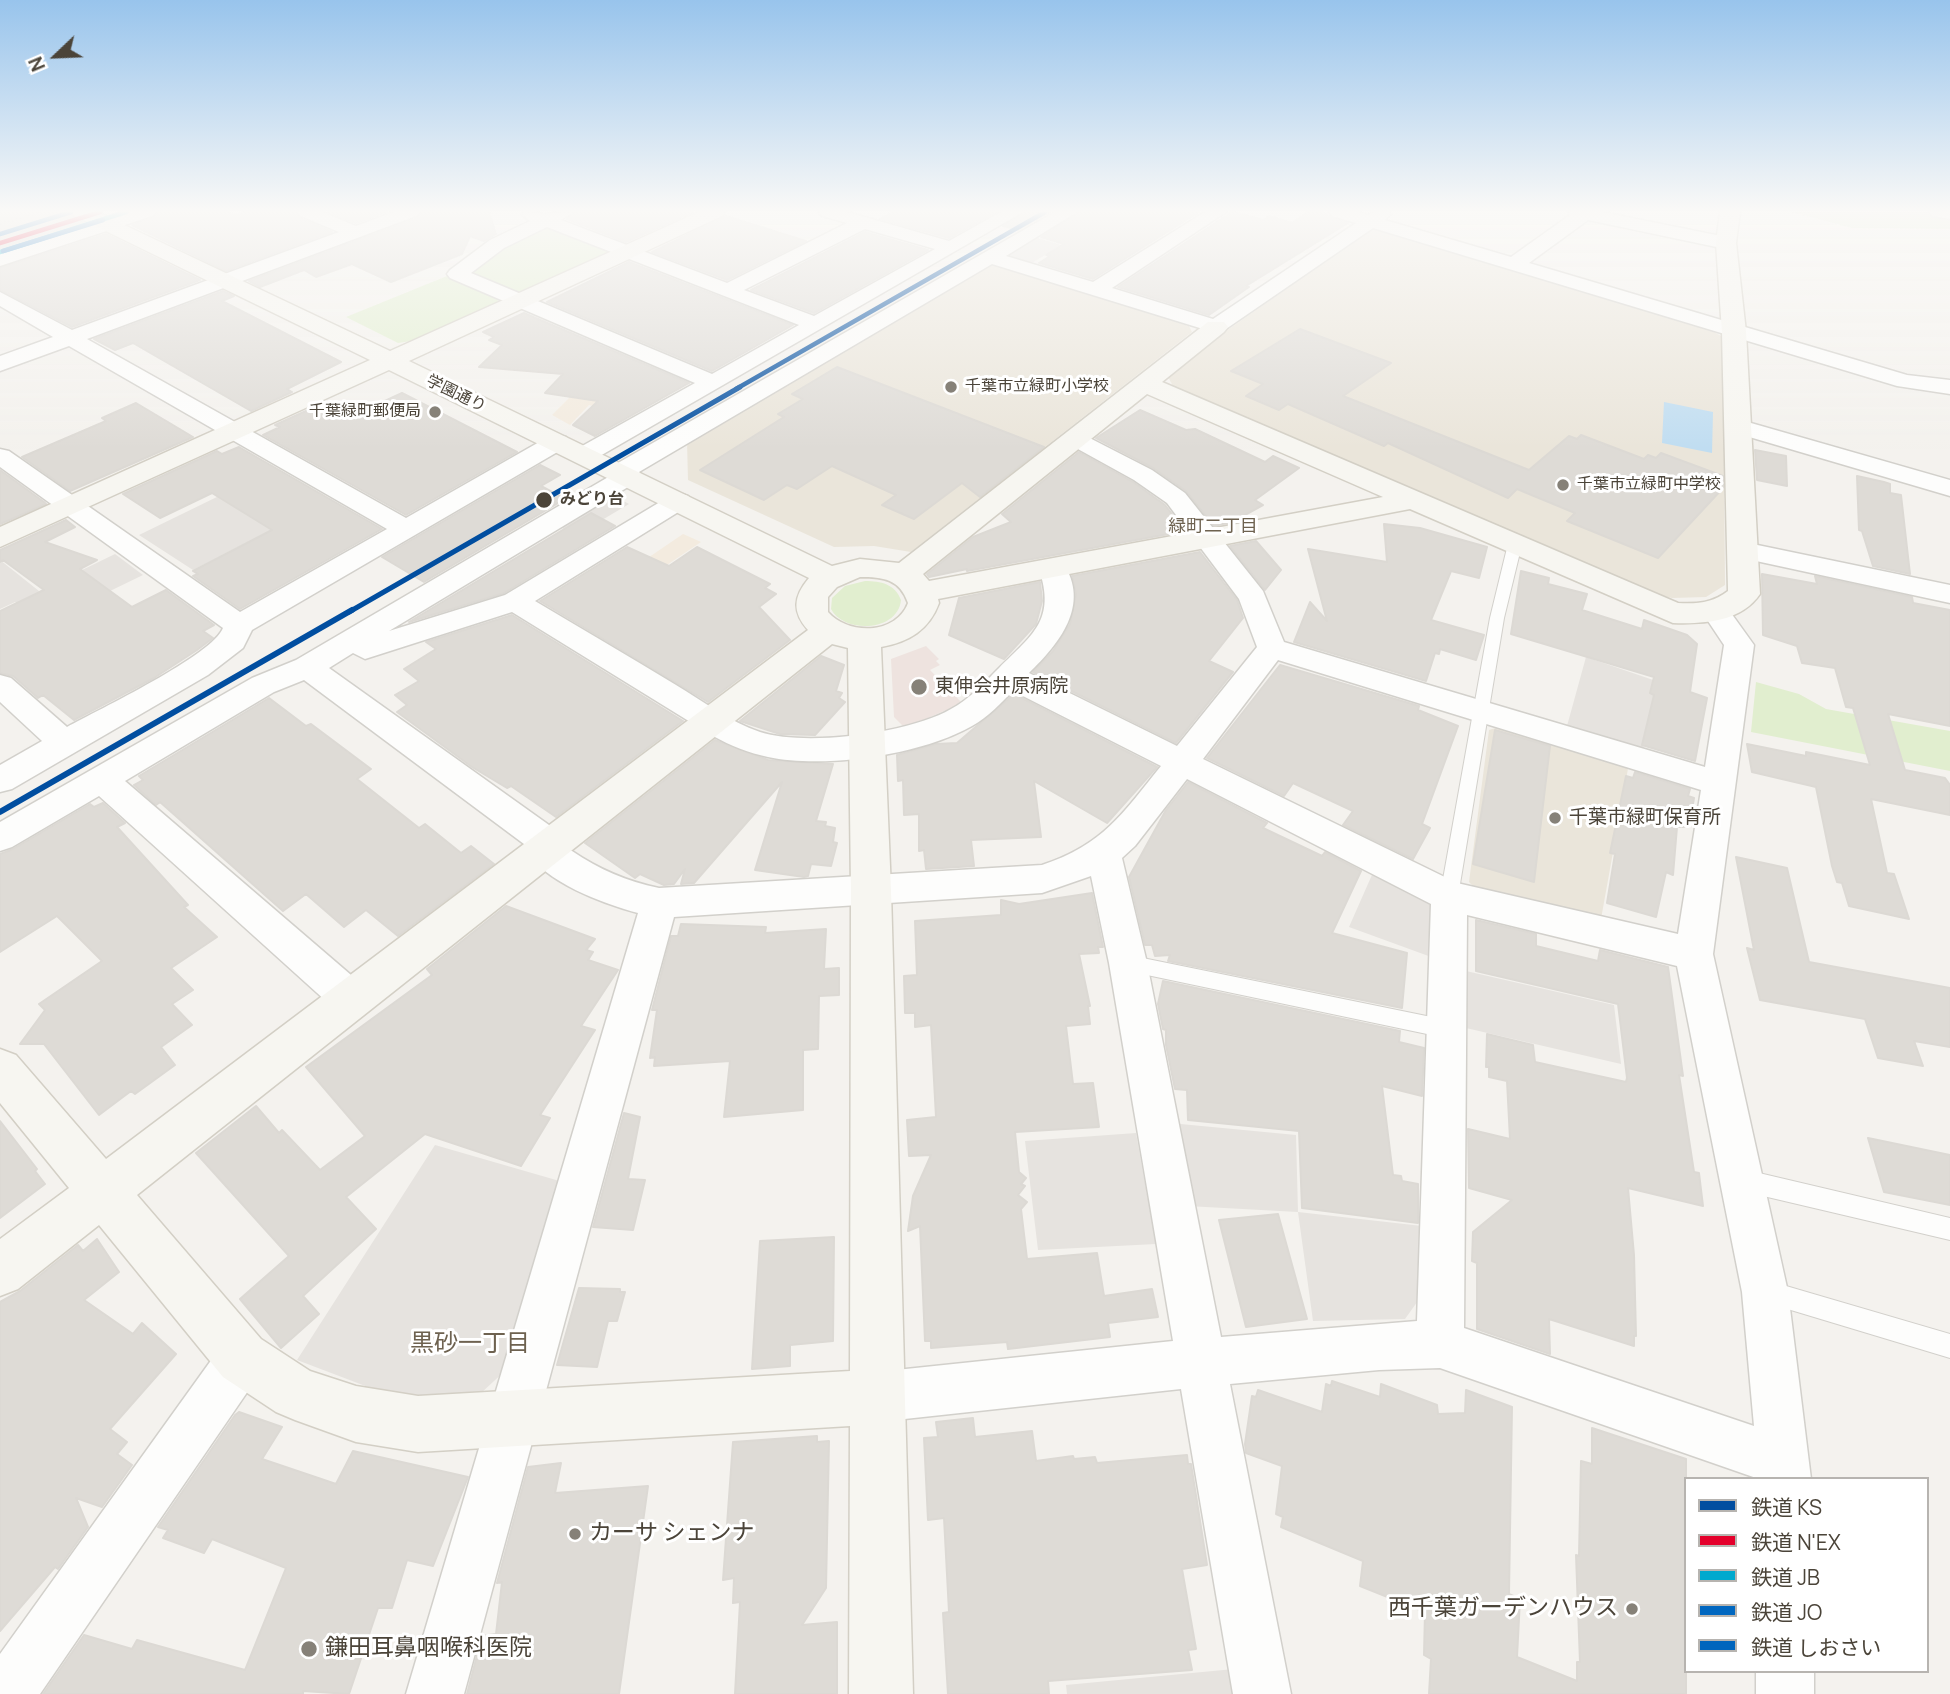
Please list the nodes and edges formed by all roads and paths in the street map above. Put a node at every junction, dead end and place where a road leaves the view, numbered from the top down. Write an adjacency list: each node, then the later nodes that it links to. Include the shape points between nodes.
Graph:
1 (196, 291): 17 (street)
2 (244, 291): 18 (street, 学園通り)
3 (496, 291): 13 (street)
4 (541, 291): 13 (street)
5 (726, 291): 14 (street)
6 (873, 291): 14 (street)
7 (933, 291): 29 (street)
8 (1099, 291): 15 (street)
9 (1269, 291): 15 (street)
10 (1599, 291): 16 (street)
11 (1730, 291): 16 (street)
12 (0, 298): 17 (street)
13 (519, 301): 18 (street); 20 (street)
14 (816, 324): 20 (street)
15 (1216, 327): 21 (street)
16 (1734, 332): 22 (street, via 1905,381); 23 (street)
17 (69, 339): 19 (street); 24 (street)
18 (388, 361): 24 (street); 26 (street, 学園通り)
19 (0, 364)
20 (712, 382): 27 (street)
21 (1144, 383): 25 (street); 31 (street)
22 (1950, 387)
23 (1737, 426): 30 (street); 38 (street)
24 (235, 430): 33 (street); 34 (street)
25 (1076, 438): 36 (street, via 1176,498); 41 (street)
26 (557, 442): 27 (street, 学園通り); 34 (street)
27 (584, 455): 29 (street, 学園通り)
28 (0, 456): 33 (street)
29 (625, 474): 32 (street, 学園通り); 48 (street)
30 (1950, 488)
31 (1414, 500): 36 (street); 37 (street)
32 (679, 502): 40 (street, 学園通り); 43 (street)
33 (69, 506): 35 (street); 45 (street)
34 (405, 529): 45 (street)
35 (0, 538)
36 (1208, 539): 39 (street); 47 (street, via 1253,597)
37 (1514, 544): 44 (street, via 1674,613); 51 (lane)
38 (1743, 550): 42 (street); 44 (street, via 1744,594)
39 (1053, 569): 41 (street); 49 (street, via 1061,606 1056,625)
40 (830, 578): 41 (street, via 860,568 877,568); 46 (street, via 811,598 811,611 817,622)
41 (913, 583): 46 (street, via 923,602 912,624 899,632)
42 (1950, 594)
43 (515, 601): 48 (street); 52 (street)
44 (1716, 612): 58 (street, via 1739,645)
45 (240, 625): 53 (street, via 233,641 197,668)
46 (846, 635): 52 (street); 54 (street)
47 (1272, 648): 51 (street); 55 (street)
48 (307, 667): 56 (street, via 263,685); 60 (street)
49 (1009, 676): 54 (street, via 964,717 916,736); 55 (street)
50 (0, 685): 53 (street)
51 (1481, 710): 58 (street); 63 (lane)
52 (712, 721): 54 (street, via 751,741 783,747); 60 (street)
53 (66, 744): 57 (street)
54 (868, 745): 62 (street)
55 (1182, 763): 61 (street); 63 (street)
56 (101, 779): 59 (street); 67 (street)
57 (0, 780)
58 (1718, 783): 65 (street)
59 (0, 838)
60 (547, 847): 64 (street, via 583,878 621,896); 67 (street)
61 (1104, 855): 62 (street, via 1042,879); 66 (street)
62 (870, 891): 64 (street); 79 (street)
63 (1450, 896): 65 (street); 68 (street)
64 (659, 903): 80 (street)
65 (1694, 954): 70 (street)
66 (1128, 963): 68 (lane); 78 (street)
67 (351, 999): 71 (street)
68 (1446, 1029): 75 (street)
69 (0, 1069): 71 (street)
70 (1740, 1179): 72 (lane); 74 (street)
71 (103, 1191): 73 (street); 77 (street)
72 (1950, 1228)
73 (0, 1270)
74 (1765, 1292): 76 (lane); 81 (street)
75 (1440, 1343): 78 (street); 81 (street)
76 (1950, 1346)
77 (242, 1358): 80 (street, via 295,1393 356,1414 418,1424); 83 (street)
78 (1199, 1363): 79 (street); 86 (street)
79 (877, 1397): 80 (street); 85 (street)
80 (515, 1416): 84 (street)
81 (1785, 1470)
82 (1785, 1673): 87 (street)
83 (6, 1694)
84 (435, 1694)
85 (881, 1694)
86 (1262, 1694)
87 (1785, 1694)

